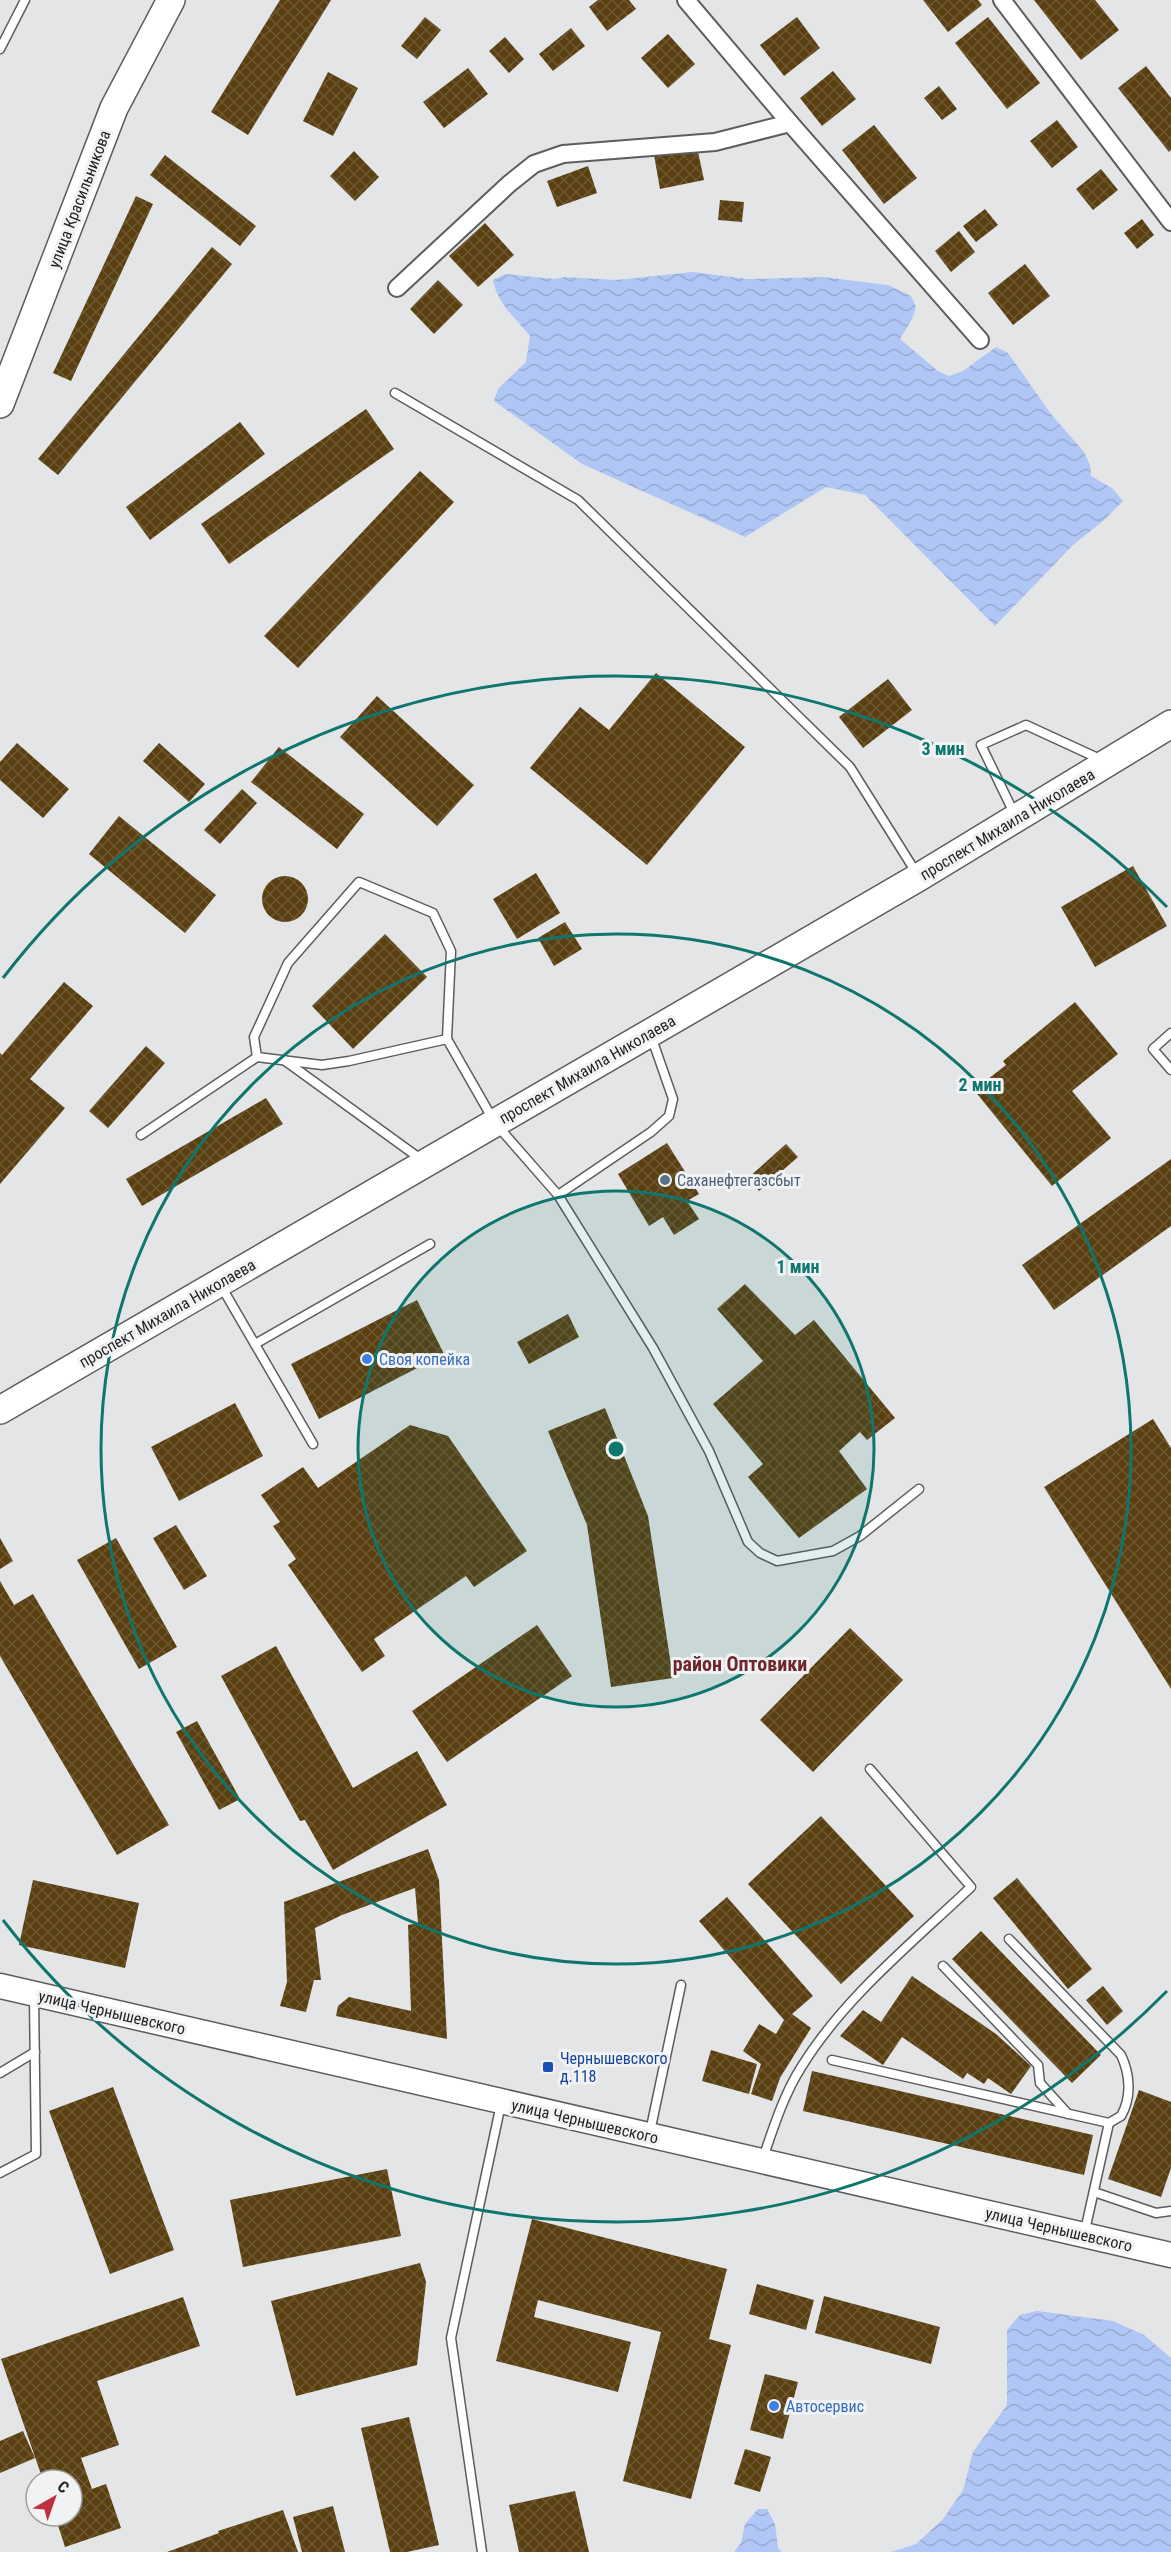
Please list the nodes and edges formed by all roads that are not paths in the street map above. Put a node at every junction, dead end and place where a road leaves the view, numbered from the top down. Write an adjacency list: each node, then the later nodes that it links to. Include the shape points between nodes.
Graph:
1 (25, 0): 5 (lane)
2 (171, 0): 11 (main road, улица Красильникова, via 114,108)
3 (686, 0): 6 (street)
4 (1002, 0): 7 (street)
5 (0, 49)
6 (790, 123): 8 (street, via 716,142 563,154 534,164); 9 (street)
7 (1171, 222)
8 (397, 288)
9 (980, 340)
10 (395, 393): 15 (lane, via 578,500 850,767)
11 (0, 404)
12 (1171, 724): 13 (main road, проспект Михаила Николаева)
13 (1108, 762): 14 (main road, проспект Михаила Николаева); 14 (lane, via 1026,725 981,745)
14 (1017, 819): 15 (main road, проспект Михаила Николаева)
15 (919, 877): 16 (main road, проспект Михаила Николаева)
16 (650, 1033): 22 (main road, проспект Михаила Николаева); 25 (lane, via 673,1099 669,1116)
17 (1171, 1033): 21 (lane, via 1153,1049)
18 (447, 1039): 19 (lane, via 451,951 433,913 359,882 288,963 254,1037); 20 (lane, via 322,1065); 22 (lane)
19 (257, 1058): 20 (lane); 23 (lane)
20 (284, 1060): 24 (lane)
21 (1171, 1070)
22 (495, 1123): 24 (main road, проспект Михаила Николаева); 25 (lane)
23 (141, 1135)
24 (425, 1163): 27 (main road, проспект Михаила Николаева)
25 (558, 1195): 31 (lane, via 653,1348 709,1451 748,1542 760,1553 777,1561 833,1551 860,1536)
26 (430, 1244): 28 (lane)
27 (219, 1283): 28 (lane); 29 (main road, проспект Михаила Николаева)
28 (255, 1344): 30 (lane)
29 (0, 1410)
30 (313, 1444)
31 (919, 1489)
32 (870, 1769): 45 (lane, via 971,1887 851,2002 815,2045 783,2101)
33 (1009, 1939): 43 (lane, via 1121,2055 1128,2073 1128,2093 1121,2116)
34 (943, 1966): 42 (lane, via 1038,2065 1040,2083)
35 (681, 1985): 44 (lane)
36 (0, 1986): 37 (main road, улица Чернышевского)
37 (34, 1994): 38 (lane); 41 (main road, улица Чернышевского)
38 (35, 2052): 40 (lane); 46 (lane, via 36,2154)
39 (832, 2060): 42 (lane)
40 (0, 2073)
41 (501, 2101): 44 (main road, улица Чернышевского); 51 (lane, via 451,2338)
42 (1068, 2114): 43 (lane)
43 (1110, 2123): 47 (lane)
44 (649, 2135): 45 (main road, улица Чернышевского)
45 (762, 2161): 49 (main road, улица Чернышевского)
46 (0, 2173)
47 (1094, 2192): 48 (lane, via 1156,2213); 49 (lane)
48 (1171, 2211)
49 (1084, 2235): 50 (main road, улица Чернышевского)
50 (1171, 2255)
51 (482, 2552)

